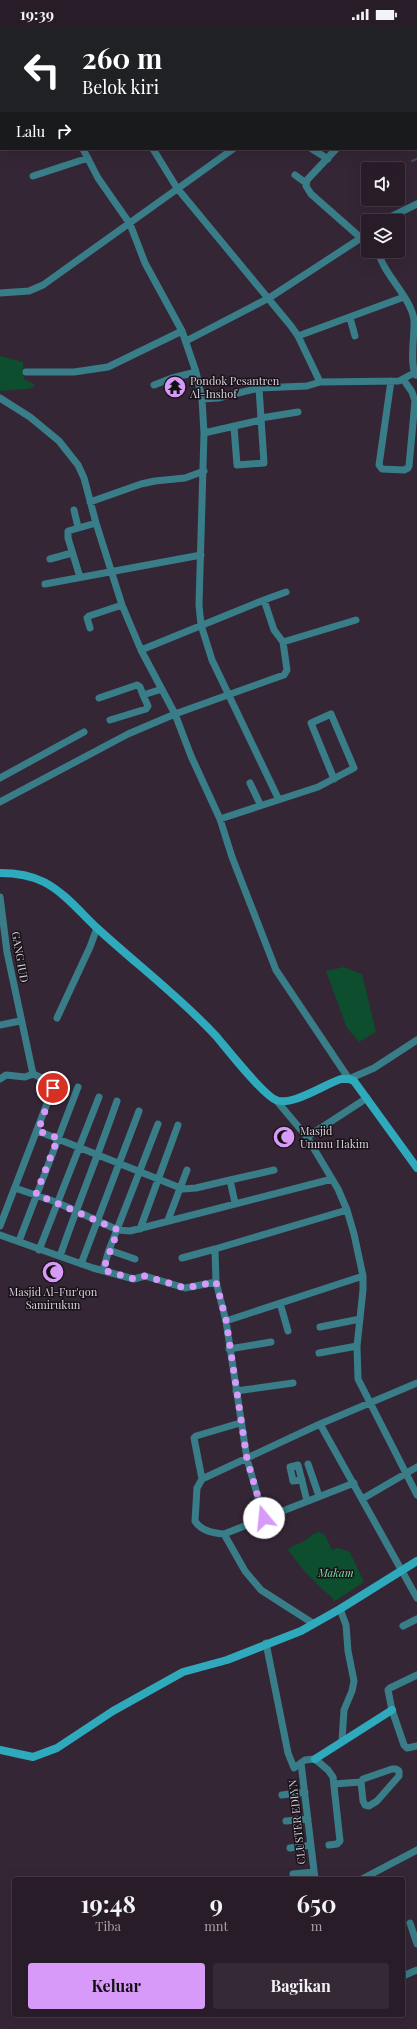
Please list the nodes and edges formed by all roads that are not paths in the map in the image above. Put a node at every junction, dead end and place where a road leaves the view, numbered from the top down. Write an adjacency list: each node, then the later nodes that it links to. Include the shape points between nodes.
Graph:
1 (84, 150): 6 (street)
2 (154, 150): 11 (street)
3 (232, 150): 11 (street)
4 (314, 150): 7 (street)
5 (335, 150): 7 (street)
6 (88, 158): 9 (street); 14 (street, via 98,178)
7 (328, 159): 10 (street)
8 (295, 175): 10 (street)
9 (33, 176)
10 (306, 183): 15 (street, via 311,194)
11 (177, 188): 14 (street); 19 (street)
12 (417, 204): 13 (street)
13 (396, 214)
14 (130, 224): 17 (street, via 43,285 29,291); 22 (street, via 145,263)
15 (361, 238): 19 (street)
16 (381, 258): 18 (street)
17 (0, 293)
18 (404, 297): 20 (street); 21 (street)
19 (269, 298): 23 (street); 25 (street)
20 (350, 318): 23 (street); 24 (street)
21 (415, 318): 28 (street)
22 (182, 331): 25 (street); 26 (street, via 108,367 74,372)
23 (298, 336): 31 (street)
24 (355, 336)
25 (186, 341): 27 (street)
26 (26, 372)
27 (196, 372): 32 (street); 35 (street)
28 (416, 374): 29 (street)
29 (403, 379): 30 (street); 30 (street, via 415,401 409,466 404,470 382,469 379,465)
30 (391, 381): 31 (street)
31 (320, 382): 33 (street, via 307,386)
32 (154, 385)
33 (259, 388): 35 (street); 37 (street)
34 (0, 398): 41 (street, via 30,417 69,452 84,478)
35 (202, 400): 39 (street)
36 (298, 412): 37 (street)
37 (261, 419): 38 (street); 38 (street, via 265,462 263,464 237,465)
38 (234, 427): 39 (street)
39 (204, 433): 40 (street)
40 (204, 471): 41 (street, via 185,478 141,484); 46 (street)
41 (90, 502): 43 (street)
42 (74, 510): 44 (street)
43 (96, 523): 44 (street); 48 (street)
44 (78, 527): 45 (street, via 70,529 67,534)
45 (72, 553): 47 (street); 49 (street)
46 (201, 555): 48 (street); 55 (street)
47 (50, 559)
48 (111, 571): 50 (street); 53 (street)
49 (79, 574)
50 (45, 584)
51 (286, 592): 52 (street)
52 (264, 600): 55 (street); 57 (street, via 274,630)
53 (122, 605): 56 (street, via 89,616 87,618); 58 (street)
54 (356, 620): 57 (street)
55 (201, 625): 58 (street); 61 (street, via 212,660)
56 (90, 628)
57 (283, 642): 61 (street, via 286,670 284,675)
58 (141, 650): 59 (street)
59 (162, 689): 60 (street); 63 (street)
60 (143, 695): 62 (street, via 137,685); 64 (street, via 148,706 146,709)
61 (229, 695): 63 (street); 69 (street)
62 (99, 698)
63 (175, 714): 70 (street, via 128,734); 72 (street, via 190,756)
64 (110, 720)
65 (84, 732): 66 (street)
66 (0, 778)
67 (334, 779): 67 (street, via 354,768 332,715 313,721 312,725); 69 (street, via 318,787)
68 (250, 783): 71 (street)
69 (278, 798): 71 (street)
70 (0, 802)
71 (260, 804): 72 (street)
72 (220, 819): 83 (street, via 276,970)
73 (0, 873): 75 (main road, via 16,873 44,882 68,898)
74 (0, 897): 76 (street, GANG IUD)
75 (97, 928): 77 (street); 87 (main road, via 190,1010)
76 (3, 952): 78 (street, GANG IUD)
77 (57, 1018)
78 (20, 1021): 79 (street); 81 (street, GANG IUD)
79 (0, 1025)
80 (417, 1040): 83 (street, via 374,1068)
81 (33, 1074): 82 (street, via 25,1077 6,1075); 92 (street, via 53,1086)
82 (0, 1079)
83 (349, 1079): 86 (main road, via 358,1085); 87 (main road, via 338,1080 293,1100)
84 (78, 1087): 94 (street)
85 (99, 1097): 95 (street)
86 (367, 1098): 93 (street); 98 (main road)
87 (276, 1100): 93 (street)
88 (117, 1101): 96 (street)
89 (139, 1111): 97 (street)
90 (158, 1124): 99 (street)
91 (178, 1125): 102 (street)
92 (38, 1131): 94 (street); 105 (street)
93 (308, 1137): 103 (street)
94 (58, 1138): 95 (street); 107 (street)
95 (79, 1146): 96 (street); 108 (street)
96 (99, 1154): 97 (street); 110 (street)
97 (120, 1162): 99 (street); 112 (street)
98 (417, 1168)
99 (140, 1170): 102 (street); 116 (street)
100 (187, 1170): 106 (street)
101 (274, 1170): 104 (street)
102 (159, 1179): 106 (street); 115 (street)
103 (332, 1179): 109 (street); 111 (street)
104 (230, 1180): 106 (street, via 188,1190); 109 (street)
105 (16, 1188): 107 (street); 114 (street)
106 (180, 1188): 113 (street)
107 (36, 1194): 108 (street); 118 (street)
108 (56, 1202): 110 (street); 120 (street)
109 (235, 1203): 113 (street)
110 (75, 1210): 112 (street); 122 (street)
111 (347, 1210): 119 (street); 127 (street)
112 (97, 1220): 116 (street); 125 (street)
113 (168, 1220): 115 (street)
114 (0, 1226)
115 (140, 1229): 116 (street)
116 (118, 1230): 121 (street)
117 (0, 1235): 118 (street)
118 (19, 1241): 120 (street)
119 (216, 1248): 123 (street); 128 (street)
120 (39, 1250): 122 (street)
121 (109, 1250): 124 (street); 126 (street)
122 (60, 1256): 125 (street)
123 (182, 1258)
124 (135, 1259)
125 (81, 1264): 126 (street)
126 (103, 1270): 128 (street, via 134,1279 145,1276 185,1288)
127 (363, 1276): 129 (street); 131 (street)
128 (216, 1282): 130 (street)
129 (280, 1303): 130 (street); 133 (street)
130 (226, 1320): 136 (street)
131 (360, 1320): 132 (street); 135 (street)
132 (320, 1327)
133 (288, 1331)
134 (271, 1342): 136 (street)
135 (357, 1346): 137 (street); 141 (street, via 358,1379)
136 (230, 1349): 140 (street)
137 (319, 1353)
138 (293, 1383): 140 (street)
139 (417, 1384): 141 (street)
140 (236, 1391): 142 (street)
141 (369, 1403): 143 (street); 147 (street)
142 (240, 1423): 144 (street); 148 (street, via 194,1438)
143 (320, 1424): 144 (street); 150 (street)
144 (247, 1459): 148 (street); 155 (street)
145 (308, 1464): 152 (street)
146 (417, 1467): 147 (street)
147 (406, 1473): 151 (street); 153 (street)
148 (202, 1479): 156 (street, via 197,1488 195,1521 199,1527)
149 (302, 1480): 154 (street)
150 (354, 1483): 152 (street); 153 (street)
151 (417, 1495)
152 (319, 1496): 154 (street)
153 (362, 1499): 158 (street)
154 (307, 1501): 155 (street)
155 (264, 1518): 156 (street)
156 (224, 1534): 162 (street, via 245,1571 262,1590)
157 (417, 1561): 158 (main road)
158 (401, 1571): 159 (street); 160 (main road)
159 (417, 1598)
160 (340, 1609): 162 (main road); 167 (street, via 346,1625 354,1681 344,1710)
161 (417, 1619): 163 (street)
162 (314, 1624): 164 (main road)
163 (403, 1626)
164 (266, 1643): 169 (main road, via 227,1660 183,1672 113,1711 57,1748 33,1757); 171 (street, via 288,1753 294,1768)
165 (417, 1675): 166 (street, via 389,1689)
166 (392, 1710): 167 (main road); 168 (street, via 404,1745 408,1748)
167 (342, 1741): 170 (main road)
168 (417, 1746)
169 (0, 1750)
170 (315, 1759): 171 (street, via 310,1758); 173 (street, via 331,1773)
171 (301, 1763): 174 (street, CLUSTER EDLYN)
172 (361, 1782): 172 (street, via 392,1769 399,1771 399,1776 390,1787 369,1806 363,1801); 173 (street)
173 (334, 1784): 179 (street, via 340,1841)
174 (305, 1792): 175 (street); 176 (street, CLUSTER EDLYN)
175 (282, 1795)
176 (308, 1819): 177 (street); 178 (street, CLUSTER EDLYN)
177 (286, 1822)
178 (311, 1845): 180 (street); 183 (street, CLUSTER EDLYN)
179 (329, 1846)
180 (290, 1848)
181 (417, 1850): 184 (street)
182 (293, 1874): 183 (street)
183 (314, 1876)
184 (366, 1877)
185 (410, 1923): 186 (street)
186 (417, 1944)
187 (417, 1970): 188 (street)
188 (405, 1975)

